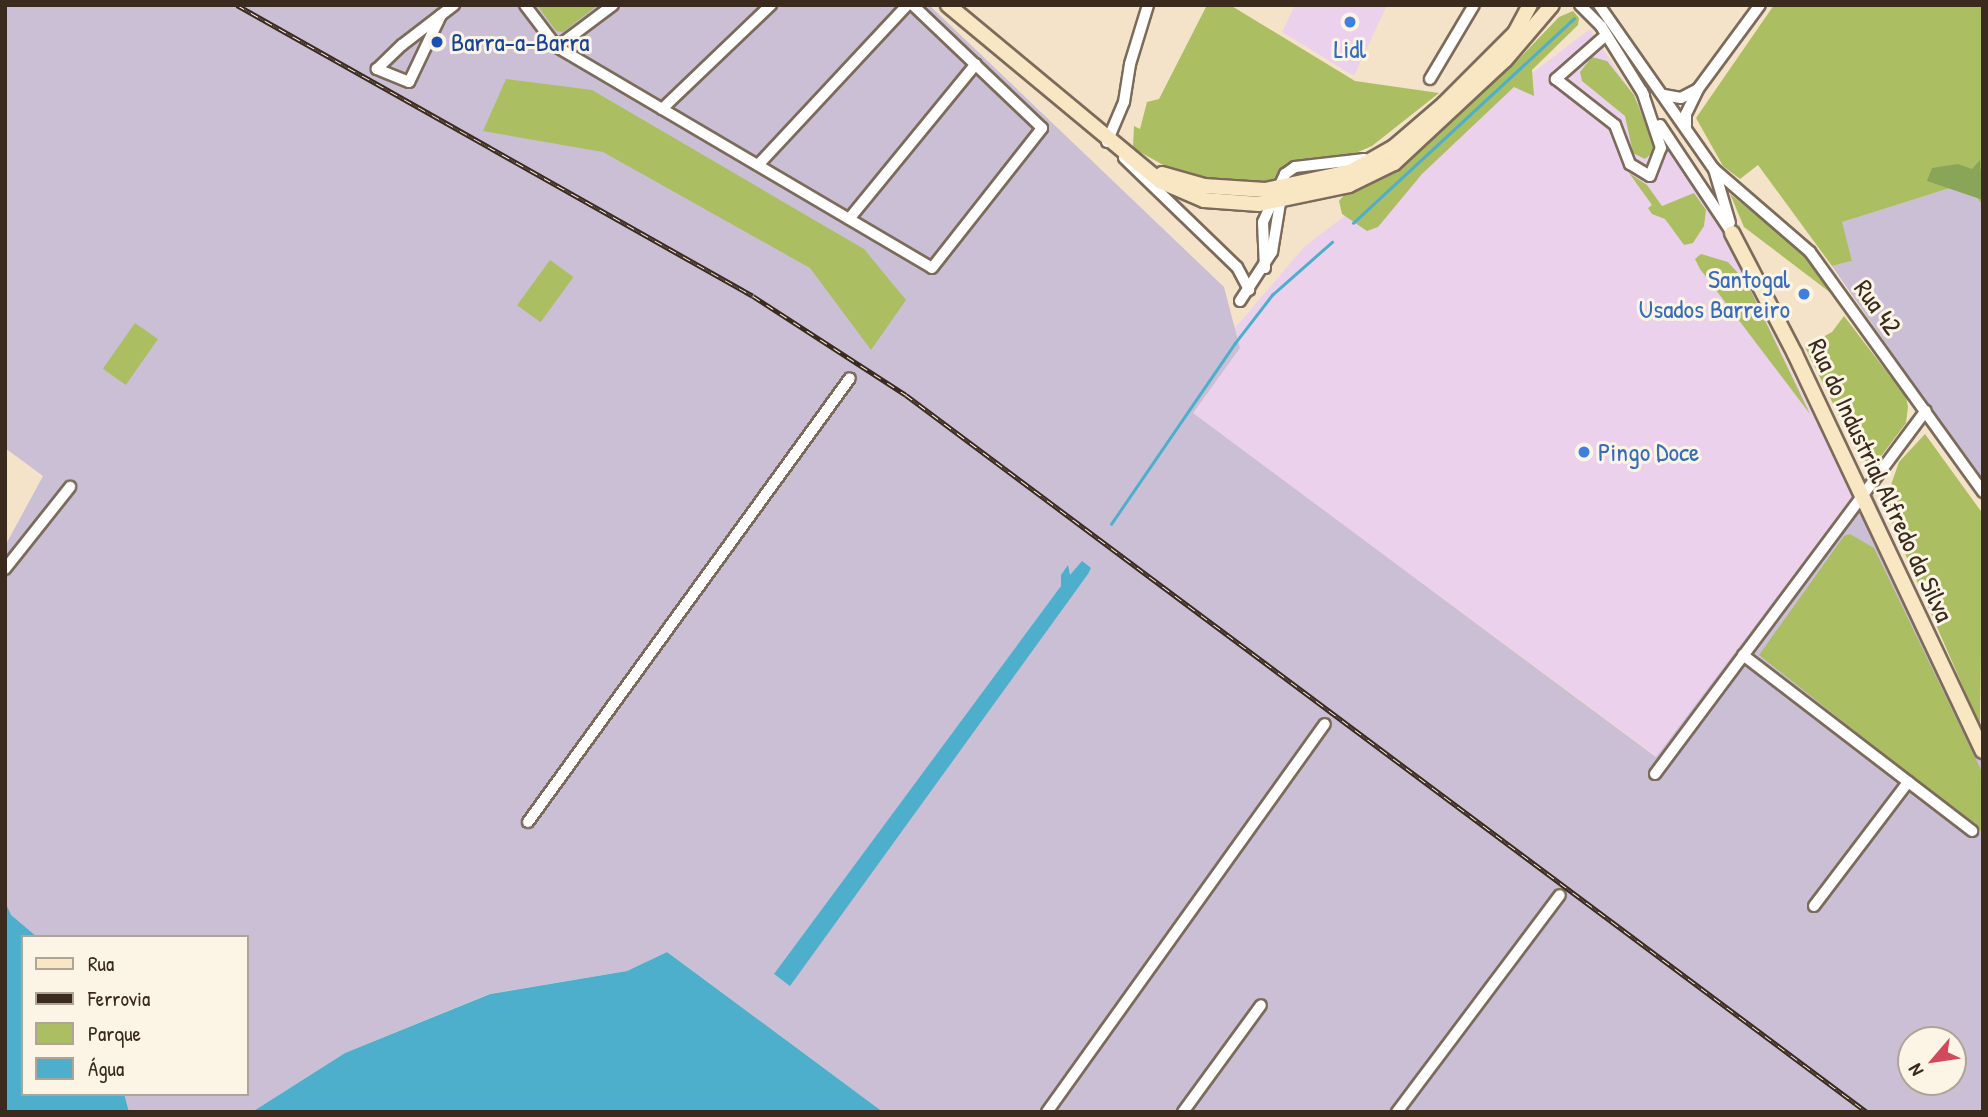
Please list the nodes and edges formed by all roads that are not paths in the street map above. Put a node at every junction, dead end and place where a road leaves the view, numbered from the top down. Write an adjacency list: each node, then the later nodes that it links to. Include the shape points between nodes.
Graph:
1 (454, 5): 16 (street)
2 (525, 5): 18 (street)
3 (613, 5): 18 (street)
4 (771, 5): 25 (street)
5 (907, 5): 28 (street)
6 (913, 5): 19 (street)
7 (948, 5): 24 (street)
8 (960, 5): 24 (street)
9 (1148, 5): 27 (street, via 1124,102)
10 (1474, 5): 20 (street)
11 (1530, 5): 30 (street, via 1515,33 1469,81 1384,154 1350,172)
12 (1552, 5): 30 (street, via 1505,60 1394,163 1349,185)
13 (1580, 5): 17 (street)
14 (1599, 5): 23 (street)
15 (1760, 5): 21 (street)
16 (441, 15): 16 (street, via 409,82 377,69 402,45)
17 (1606, 34): 22 (street); 22 (street, via 1556,79 1615,125 1630,164 1650,176 1661,148)
18 (557, 47): 25 (street)
19 (976, 64): 31 (street); 31 (street, via 1042,128 932,268)
20 (1430, 79)
21 (1698, 89): 23 (street, via 1681,98); 26 (street, via 1686,114)
22 (1642, 91): 32 (street, via 1671,144)
23 (1664, 94): 26 (street)
24 (1060, 103): 27 (street)
25 (662, 109): 28 (street)
26 (1686, 127): 29 (street)
27 (1107, 141): 30 (street, via 1160,181 1204,200); 33 (street, via 1237,268)
28 (758, 165): 31 (street)
29 (1714, 169): 32 (street); 36 (street, Rua 42, via 1810,252)
30 (1276, 199): 33 (street, via 1262,227 1265,268)
31 (849, 219)
32 (1732, 233): 39 (street, Rua do Industrial Alfredo da Silva)
33 (1249, 290): 34 (street)
34 (1240, 301)
35 (850, 378): 46 (street)
36 (1926, 411): 38 (street, Rua 42); 39 (street)
37 (70, 487): 40 (street)
38 (1983, 492)
39 (1862, 495): 41 (street); 43 (street, Rua do Industrial Alfredo da Silva)
40 (5, 569)
41 (1744, 655): 44 (street); 45 (street)
42 (1325, 724): 51 (street)
43 (1983, 751)
44 (1655, 774)
45 (1908, 782): 47 (street); 49 (street)
46 (528, 822)
47 (1972, 831)
48 (1560, 895): 53 (street)
49 (1814, 906)
50 (1261, 1005): 52 (street)
51 (1047, 1112)
52 (1183, 1112)
53 (1397, 1112)

